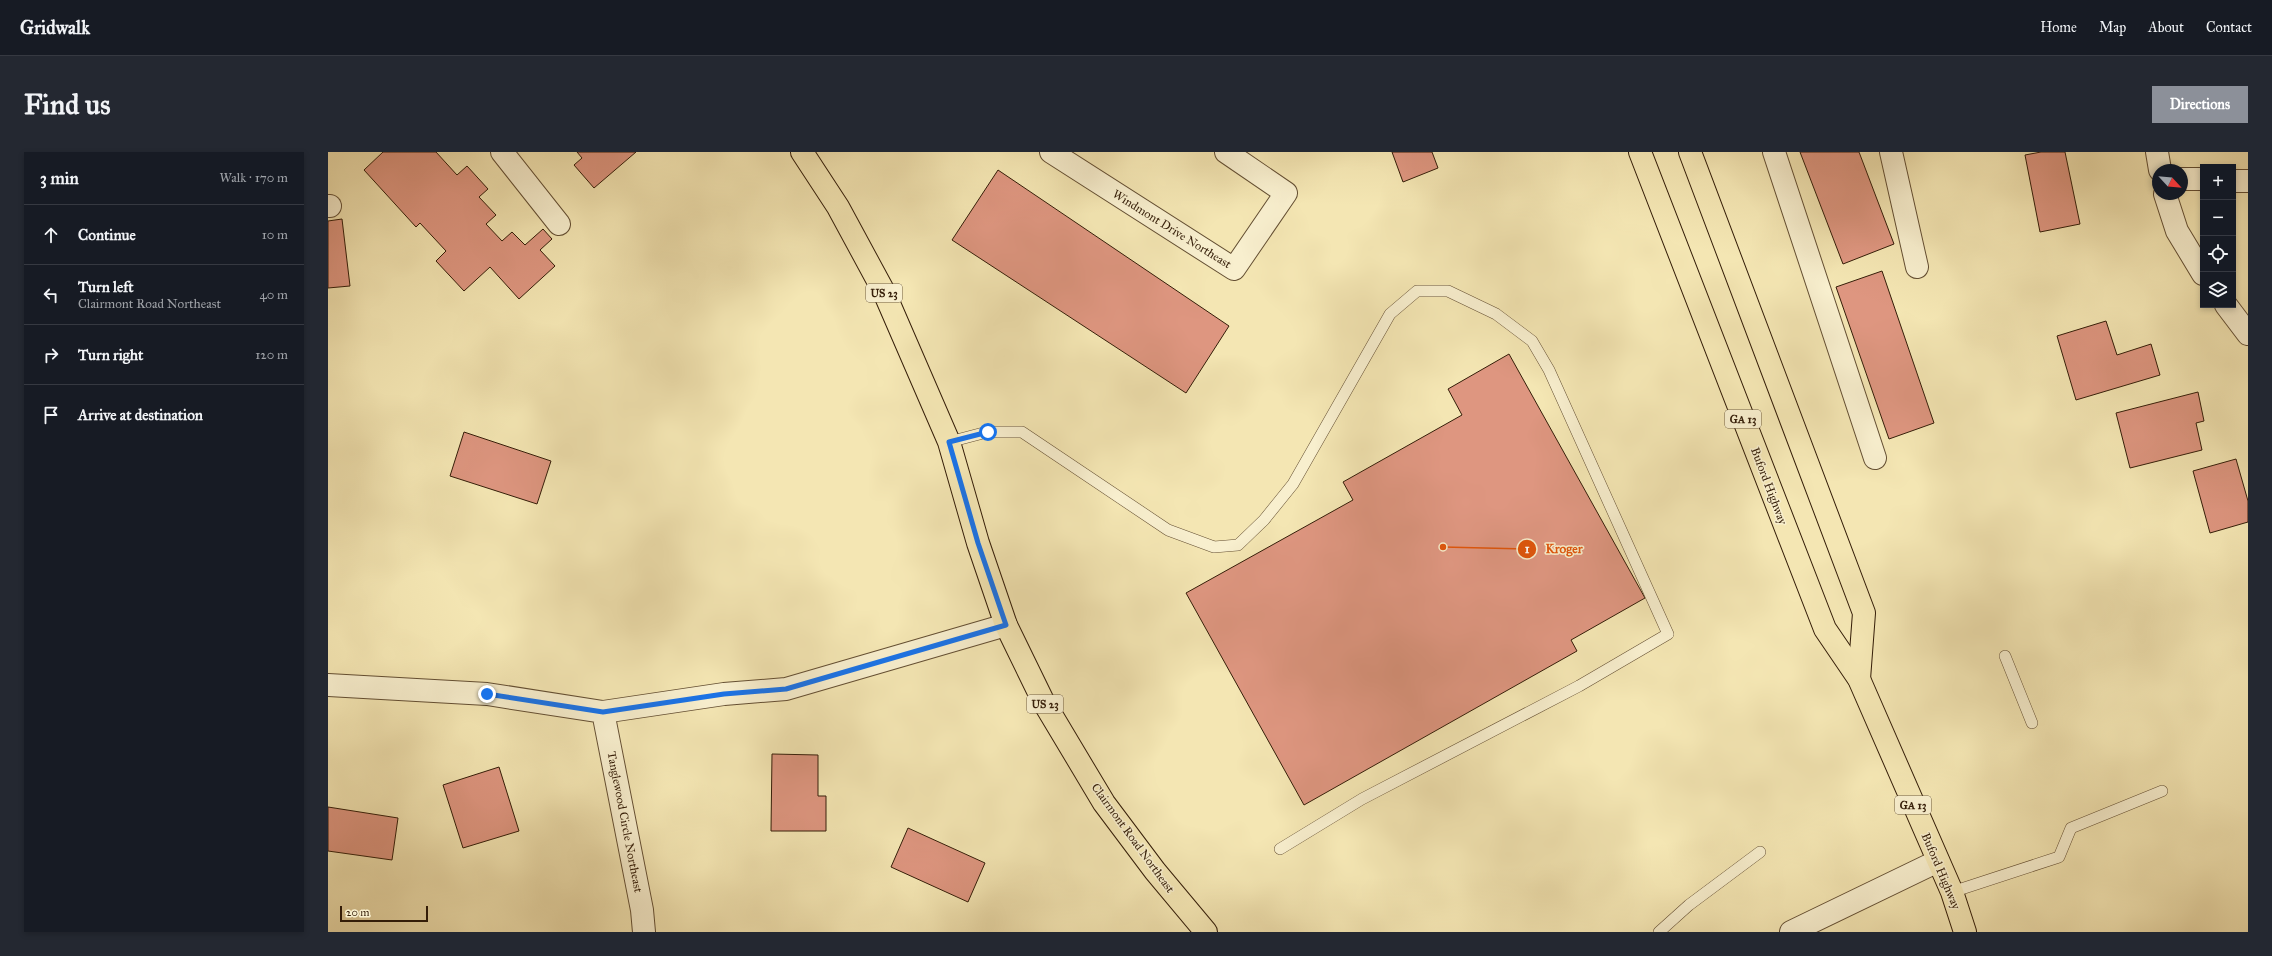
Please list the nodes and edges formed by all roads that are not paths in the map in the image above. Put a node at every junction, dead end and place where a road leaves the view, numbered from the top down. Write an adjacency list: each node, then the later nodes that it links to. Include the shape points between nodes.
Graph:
1 (502, 152): 16 (street)
2 (802, 152): 21 (main road, Clairmont Road Northeast / US 23, via 838,207 884,292)
3 (1051, 152): 4 (street, Windmont Drive Northeast, via 1234,269 1286,193)
4 (1226, 152)
5 (1640, 152): 25 (main road, Buford Highway / GA 13, via 1825,629)
6 (1690, 152): 25 (main road, Buford Highway / GA 13, via 1864,613)
7 (1774, 152): 22 (street)
8 (1891, 152): 17 (street)
9 (2157, 152): 10 (street)
10 (2159, 164)
11 (2188, 179): 12 (street)
12 (2200, 179)
13 (2236, 181): 14 (street)
14 (2248, 181)
15 (2167, 200): 18 (street, via 2177,231)
16 (559, 224)
17 (1917, 267)
18 (2202, 272)
19 (2228, 308): 20 (street)
20 (2248, 334)
21 (949, 442): 23 (main road, Clairmont Road Northeast / US 23, via 978,543); 30 (lane, via 988,432 1022,432 1168,530 1214,547 1238,545 1264,520 1293,484 1328,427 1390,314 1417,291 1448,291 1496,314 1532,341 1549,370 1668,634 1579,686 1362,799)
22 (1875, 458)
23 (1006, 625): 27 (street, via 786,689 724,694); 35 (main road, Clairmont Road Northeast / US 23, via 1043,701 1104,803 1155,871)
24 (2005, 656): 28 (lane)
25 (1859, 679): 32 (main road, Buford Highway / GA 13)
26 (328, 685): 27 (street, via 487,694)
27 (603, 712): 34 (street, Tanglewood Circle Northeast, via 642,910)
28 (2032, 723)
29 (2162, 791): 33 (lane, via 2071,828 2059,857)
30 (1280, 849)
31 (1760, 852): 36 (lane, via 1689,905)
32 (1938, 861): 33 (main road, Buford Highway / GA 13); 37 (street)
33 (1952, 892): 38 (main road, Buford Highway / GA 13)
34 (644, 932)
35 (1206, 932)
36 (1659, 932)
37 (1791, 932)
38 (1966, 932)

